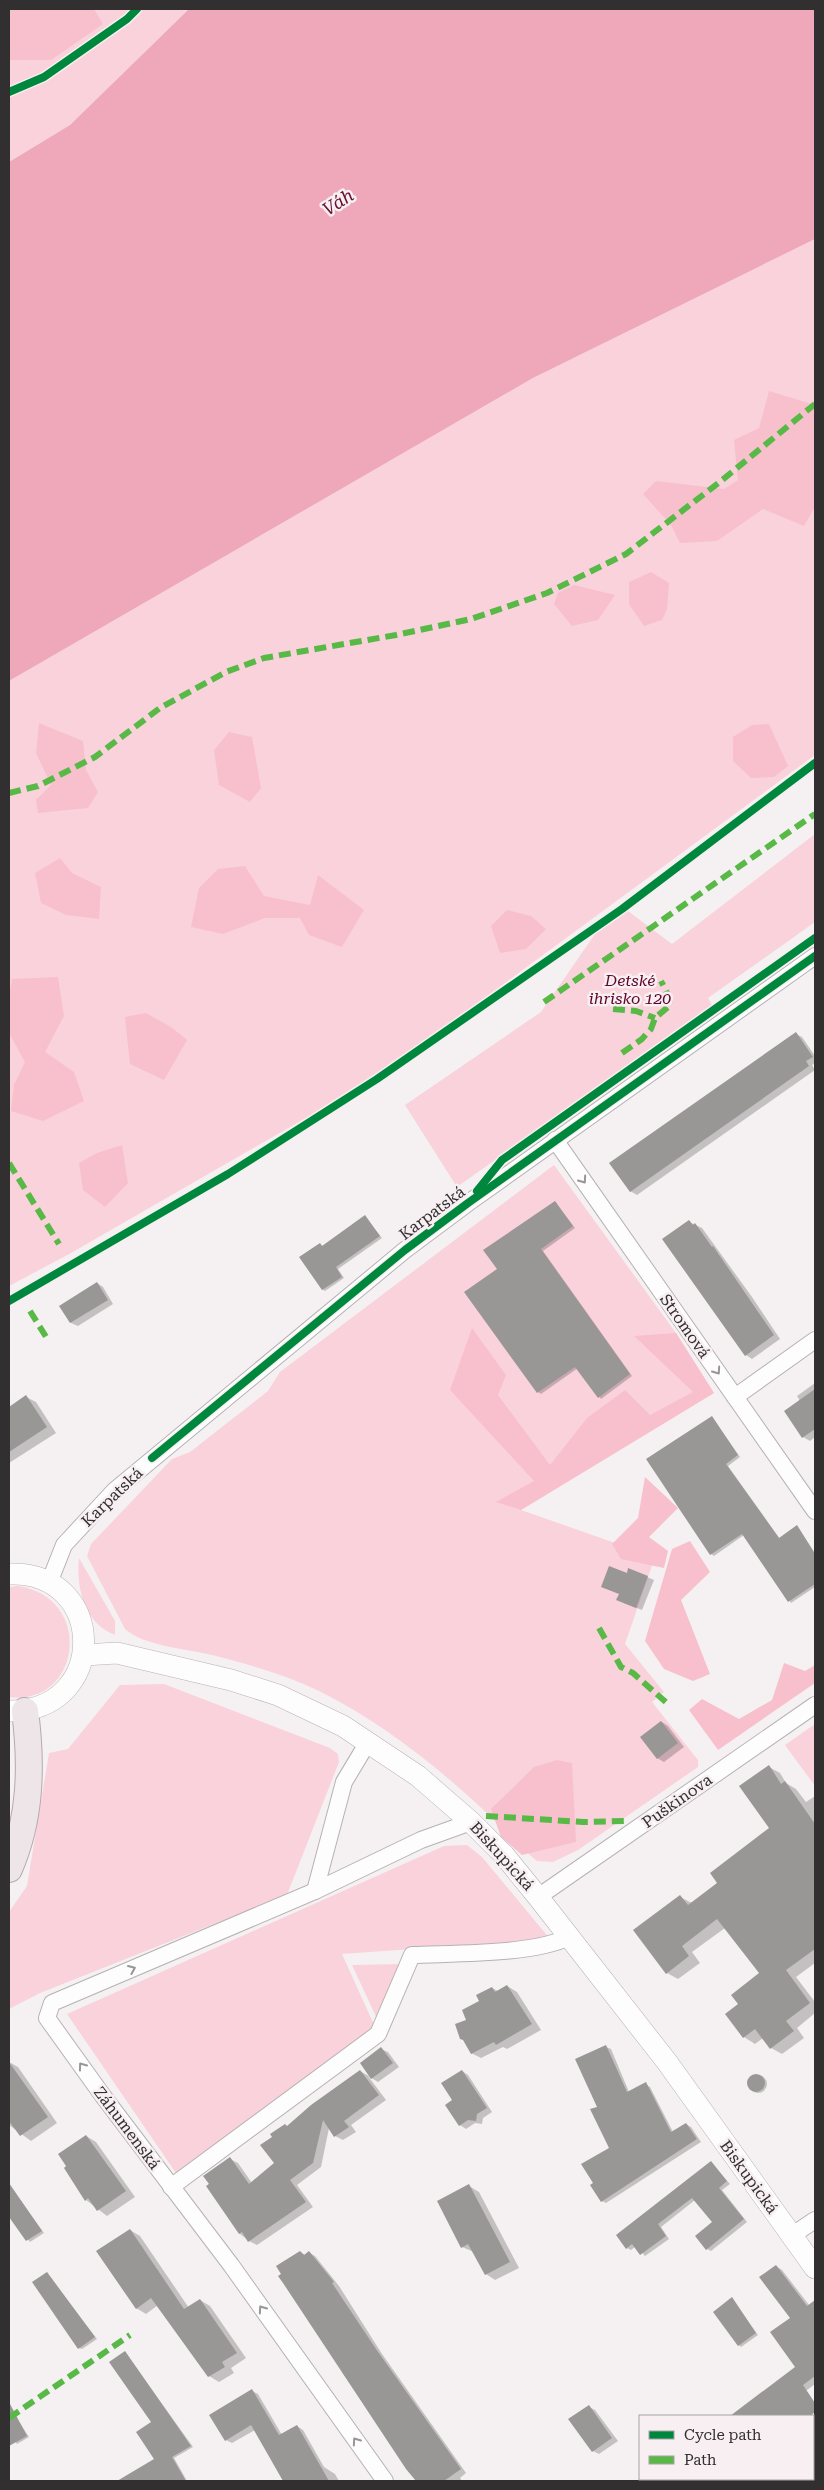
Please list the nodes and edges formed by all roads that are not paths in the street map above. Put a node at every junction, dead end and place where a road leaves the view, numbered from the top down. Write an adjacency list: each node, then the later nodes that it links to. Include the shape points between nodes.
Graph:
1 (815, 956): 2 (street, Karpatská)
2 (555, 1140): 4 (street, Stromová, one-way to 4); 7 (street, Karpatská, via 405,1250 120,1485 64,1546)
3 (815, 1340): 4 (street)
4 (735, 1397): 5 (street, Stromová)
5 (815, 1511)
6 (9, 1574): 7 (street, via 33,1576)
7 (49, 1582): 8 (street, via 68,1598 80,1618)
8 (84, 1654): 10 (street, via 67,1689 47,1704); 11 (street, Biskupická, via 117,1654 231,1680 318,1712)
9 (815, 1705): 15 (street, Puškinova)
10 (17, 1711): 13 (main road, via 30,1772 24,1822)
11 (368, 1742): 12 (street, Biskupická, via 418,1776); 14 (street, via 344,1782)
12 (471, 1822): 14 (street, Záhumenská, via 421,1840); 15 (street, Biskupická, via 504,1855)
13 (9, 1869)
14 (315, 1891): 17 (street, Záhumenská, one-way to 14, via 47,2018 52,2003)
15 (538, 1897): 16 (street, Biskupická)
16 (569, 1937): 17 (street, via 556,1943 523,1949 412,1955 378,2034); 19 (street, Biskupická, via 667,2062)
17 (170, 2187): 21 (street, Záhumenská, one-way to 17, via 231,2264)
18 (815, 2220): 19 (street)
19 (791, 2236): 20 (street, Biskupická)
20 (815, 2268)
21 (384, 2481)

